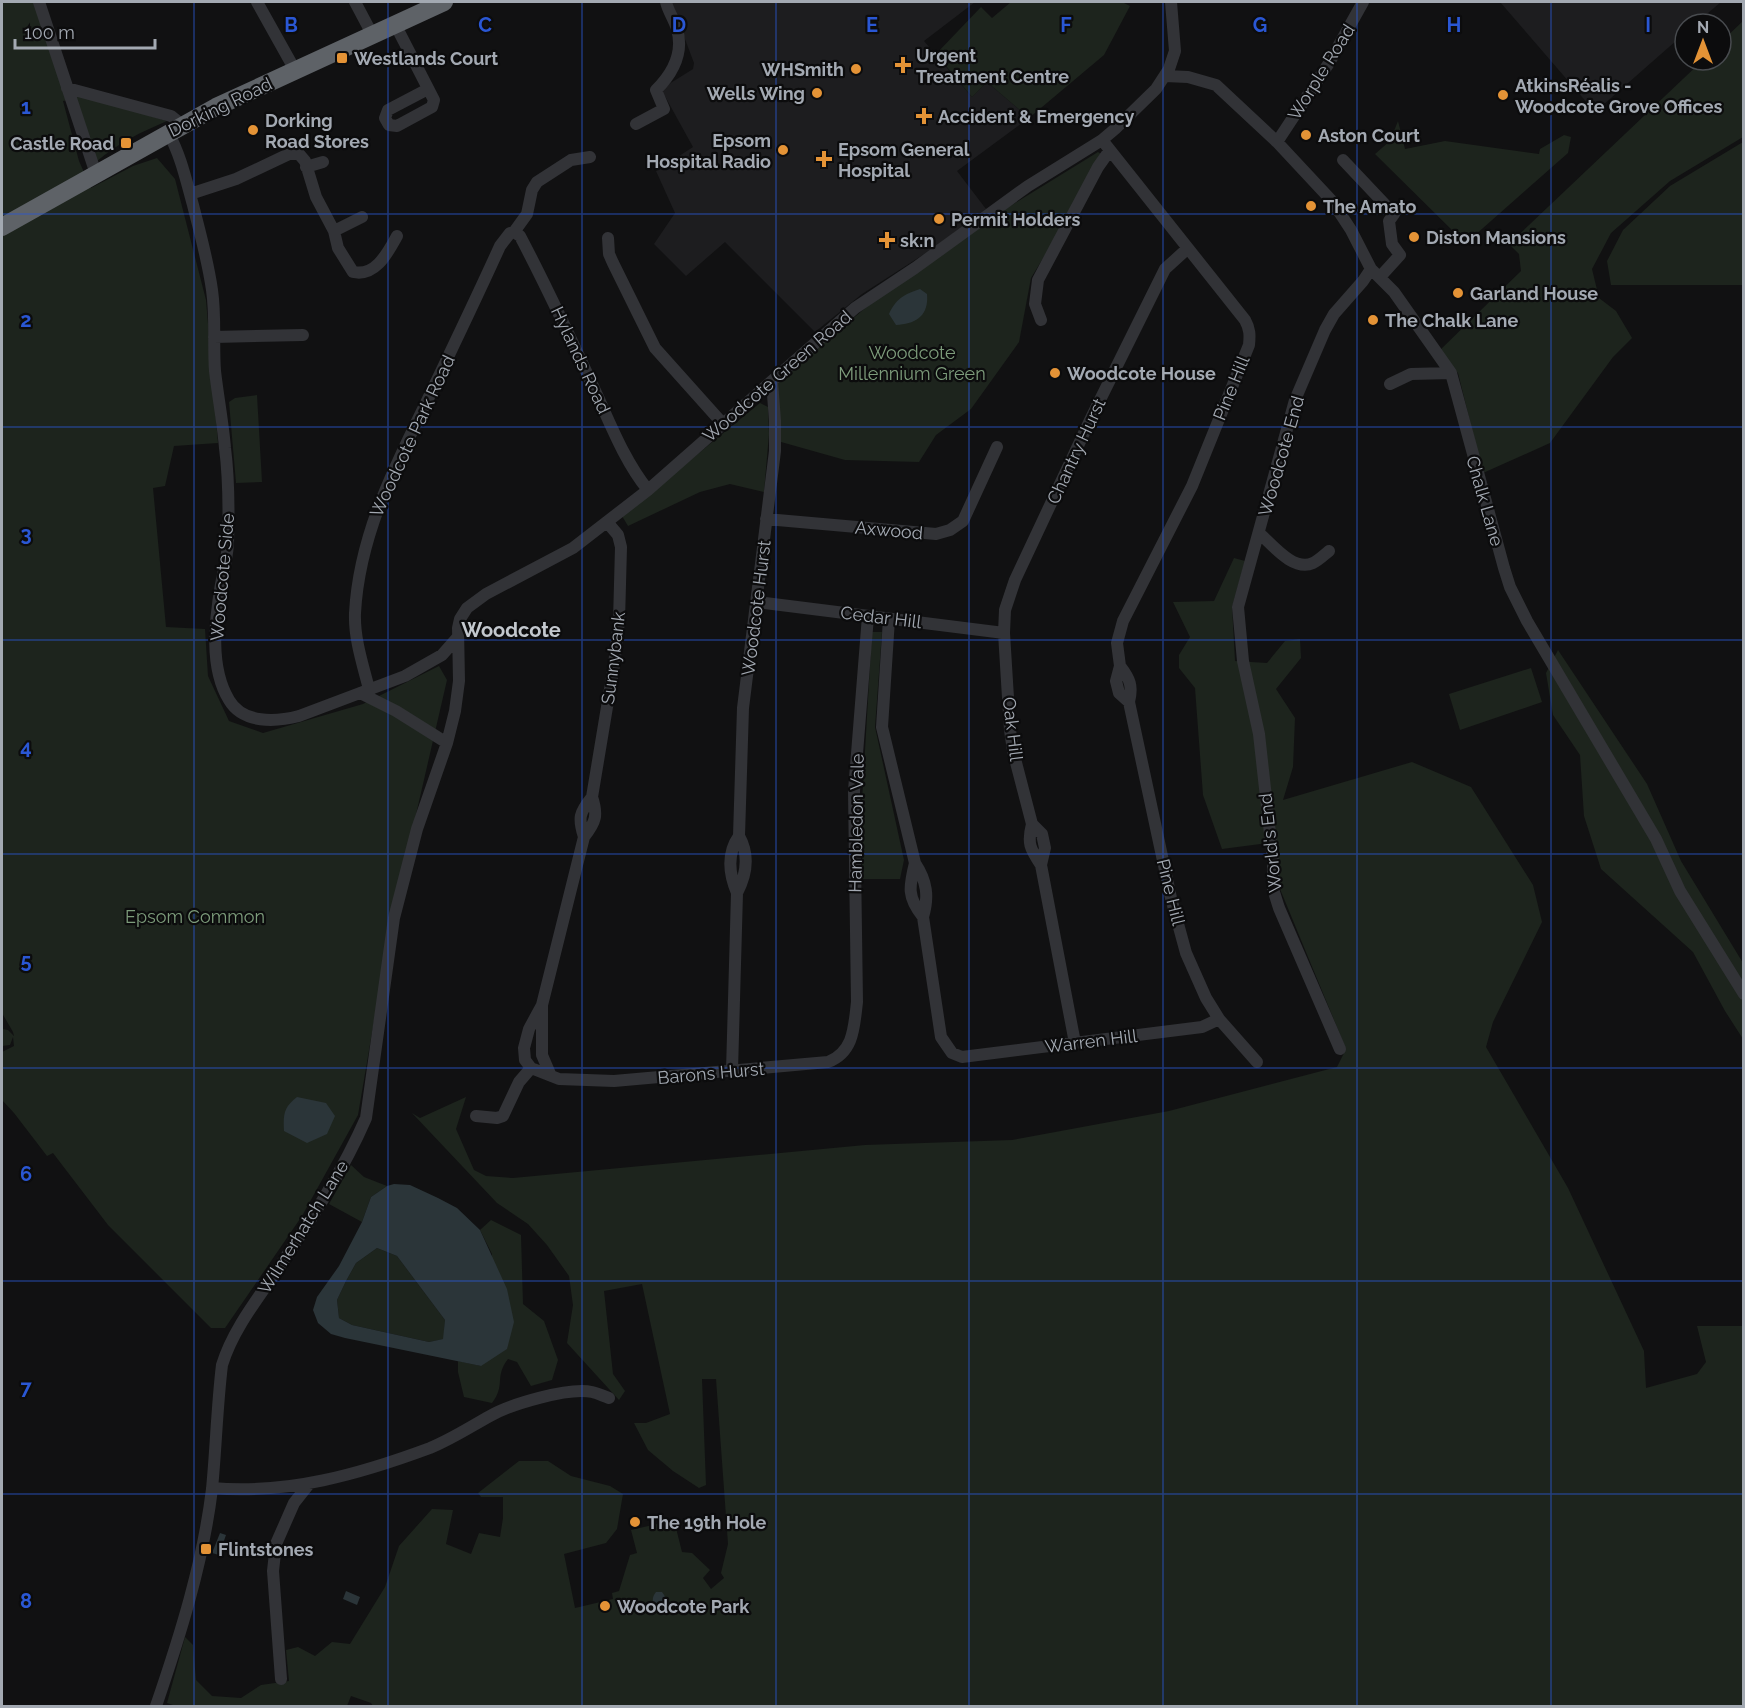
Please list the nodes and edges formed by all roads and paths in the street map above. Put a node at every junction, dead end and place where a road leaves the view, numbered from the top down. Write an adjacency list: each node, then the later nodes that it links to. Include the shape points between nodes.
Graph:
1 (39, 2): 12 (street)
2 (257, 2): 10 (street)
3 (355, 2): 9 (street)
4 (444, 2): 8 (highway, Dorking Road)
5 (666, 2): 14 (street, via 677,28 678,53 670,75 656,90 664,109)
6 (1171, 2): 11 (street, via 1175,51)
7 (1363, 2): 16 (street, Worple Road)
8 (395, 24): 9 (highway, Dorking Road); 13 (street)
9 (372, 34): 10 (highway, Dorking Road)
10 (295, 70): 15 (highway, Dorking Road)
11 (1165, 76): 16 (street, Chalk Lane, via 1216,85); 17 (street, Woodcote Green Road)
12 (67, 88): 15 (street, via 171,116 176,118); 22 (street)
13 (428, 89)
14 (636, 124)
15 (175, 129): 22 (highway, Dorking Road); 23 (street, Woodcote Side)
16 (1277, 142): 31 (street, Chalk Lane, via 1332,201)
17 (1106, 145): 30 (street, Pine Hill); 32 (street, via 1038,280 1035,304); 36 (street, Woodcote Green Road, via 1028,186 855,308)
18 (590, 157): 27 (street, Woodcote Park Road, via 571,160 537,182 526,214)
19 (1343, 160): 31 (street, Woodcote End, via 1394,214 1389,220 1392,244 1400,255)
20 (323, 162): 21 (street)
21 (306, 167): 23 (street, via 303,157 289,154 228,182); 26 (street)
22 (96, 174): 25 (highway, Dorking Road)
23 (189, 194): 34 (street, Woodcote Side, via 212,291)
24 (362, 218): 26 (street)
25 (2, 227)
26 (334, 231): 28 (street, via 349,268 358,273 375,268)
27 (514, 232): 40 (street, Hylands Road, via 532,259 604,410); 51 (street, Woodcote Park Road, via 500,246 375,513 355,615)
28 (397, 236)
29 (608, 238): 38 (street, via 609,254 655,348)
30 (1188, 249): 48 (street, Chantry Hurst, via 1165,268 1092,416 1015,580 1005,610); 55 (street, Pine Hill, via 1245,320 1249,345 1192,486 1123,621 1118,644 1120,666 1130,679 1129,702 1171,898 1186,952)
31 (1376, 273): 35 (street, Chalk Lane); 43 (street, Woodcote End, via 1363,281 1325,330 1299,390)
32 (1041, 320)
33 (303, 335): 34 (street)
34 (214, 337): 51 (street, Woodcote Side, via 227,484 227,559 218,603 216,642 224,689 241,712 271,721 299,716)
35 (1451, 373): 37 (street, via 1411,374); 53 (street, Chalk Lane, via 1510,587 1656,839 1680,891)
36 (772, 381): 38 (street, Woodcote Green Road); 41 (street, Woodcote Hurst, via 775,451)
37 (1390, 384)
38 (723, 424): 40 (street, Woodcote Green Road)
39 (997, 447): 41 (street, Axwood, via 963,521 950,530 936,534)
40 (648, 490): 42 (street, Woodcote Green Road)
41 (766, 519): 45 (street, Woodcote Hurst)
42 (607, 522): 49 (street, Woodcote Green Road, via 573,548 478,599 460,619); 54 (street, Sunnybank, via 618,535 621,547 613,675 592,797 582,809 579,822 584,837)
43 (1259, 533): 44 (street, via 1298,563 1312,563); 50 (street, Woodcote End, via 1238,607)
44 (1329, 551)
45 (757, 602): 46 (street, Cedar Hill); 61 (street, Woodcote Hurst, via 743,708 739,836 746,851 744,878 737,893)
46 (868, 616): 47 (street, Cedar Hill); 56 (street, Hambledon Vale, via 854,791)
47 (889, 618): 48 (street, Cedar Hill); 57 (street, Warren Hill, via 882,727 915,862 910,884 912,903 923,917 941,1037 952,1053 962,1057)
48 (1004, 633): 57 (street, Oak Hill, via 1012,741 1032,824 1041,834 1045,848 1041,865)
49 (457, 638): 51 (street, Woodcote Side, via 426,665); 52 (street, Wilmerhatch Lane, via 459,681)
50 (1243, 661): 58 (street, World's End, via 1259,734 1273,889)
51 (364, 691): 52 (street)
52 (447, 743): 66 (street, Wilmerhatch Lane, via 417,828 396,908 366,1118 323,1202 225,1354)
53 (1743, 994)
54 (542, 1005): 60 (street, Sunnybank, via 524,1048 525,1060); 62 (street, Sunnybank, via 542,1055)
55 (1219, 1019): 57 (street, Warren Hill, via 1202,1027); 59 (street, Pine Hill)
56 (854, 1030): 61 (street, Barons Hurst, via 845,1051 828,1062)
57 (1075, 1043)
58 (1340, 1049)
59 (1257, 1062)
60 (531, 1068): 62 (street); 63 (street, via 519,1082 503,1116)
61 (732, 1071): 62 (street, Barons Hurst, via 614,1081)
62 (550, 1076)
63 (476, 1116)
64 (609, 1398): 65 (street, via 590,1391 525,1401 431,1447)
65 (309, 1484): 66 (street, via 257,1490); 67 (street, via 294,1503 276,1544 273,1571)
66 (212, 1488): 68 (street, Wilmerhatch Lane, via 183,1629)
67 (280, 1679)
68 (156, 1707)

